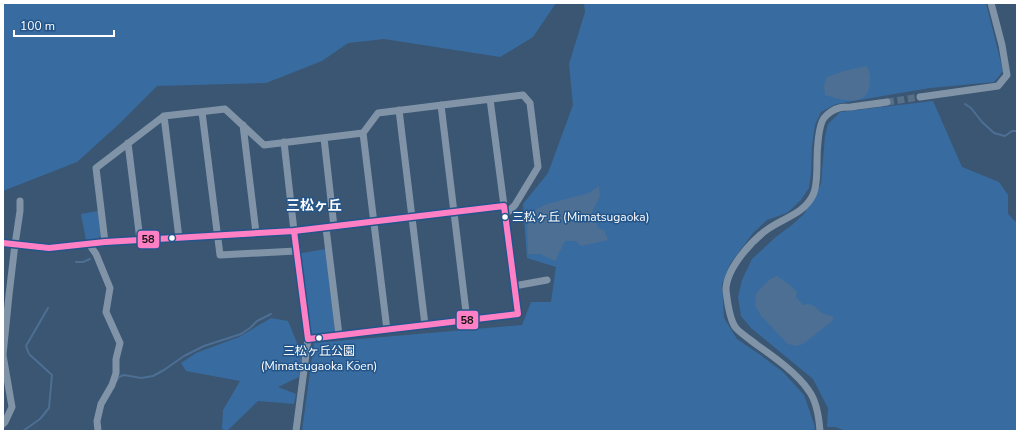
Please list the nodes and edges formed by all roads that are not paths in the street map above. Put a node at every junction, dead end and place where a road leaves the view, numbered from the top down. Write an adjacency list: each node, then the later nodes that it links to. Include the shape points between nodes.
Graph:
1 (991, 3): 2 (street, via 1007,75 998,86)
2 (920, 97)
3 (490, 99): 5 (street); 15 (street); 17 (street, via 523,95 530,103 538,167 515,205)
4 (887, 102): 43 (street, via 838,108 823,118 813,195 805,206 788,219 766,230 751,244 732,269 726,289 730,316 735,328 801,380 816,404)
5 (441, 105): 6 (street); 16 (street)
6 (399, 110): 10 (street, via 378,112); 18 (street)
7 (202, 112): 8 (street); 9 (street, via 225,109); 24 (street)
8 (164, 116): 13 (street); 25 (street)
9 (242, 125): 12 (street, via 264,145); 23 (street)
10 (363, 133): 11 (street); 19 (street)
11 (324, 138): 12 (street); 20 (street)
12 (284, 142): 22 (street)
13 (128, 144): 26 (street); 27 (street, via 96,168)
14 (20, 201): 29 (street)
15 (504, 206): 16 (street); 17 (street)
16 (454, 212): 18 (street); 35 (street)
17 (505, 215): 33 (street)
18 (412, 217): 19 (street); 36 (street)
19 (374, 222): 20 (street); 37 (street)
20 (334, 227): 21 (street)
21 (326, 228): 22 (street); 38 (street)
22 (294, 231): 23 (street); 31 (street)
23 (256, 233): 24 (street)
24 (217, 236): 25 (street); 31 (street, via 220,255)
25 (179, 238): 26 (street)
26 (140, 240): 27 (street)
27 (105, 242): 30 (street)
28 (3, 243): 29 (street)
29 (14, 244): 30 (street, via 49,248); 34 (street)
30 (89, 244): 41 (street, via 96,254 110,288 106,312 120,343 116,373 100,404 96,421)
31 (296, 251): 39 (street)
32 (547, 280): 33 (street)
33 (514, 286): 35 (street, via 518,314)
34 (6, 295): 40 (street, via 3,355 12,407)
35 (467, 320): 36 (street)
36 (425, 325): 37 (street)
37 (387, 330): 38 (street)
38 (339, 335): 39 (street)
39 (308, 339): 42 (street)
40 (3, 424)
41 (98, 431)
42 (296, 431)
43 (820, 431)

